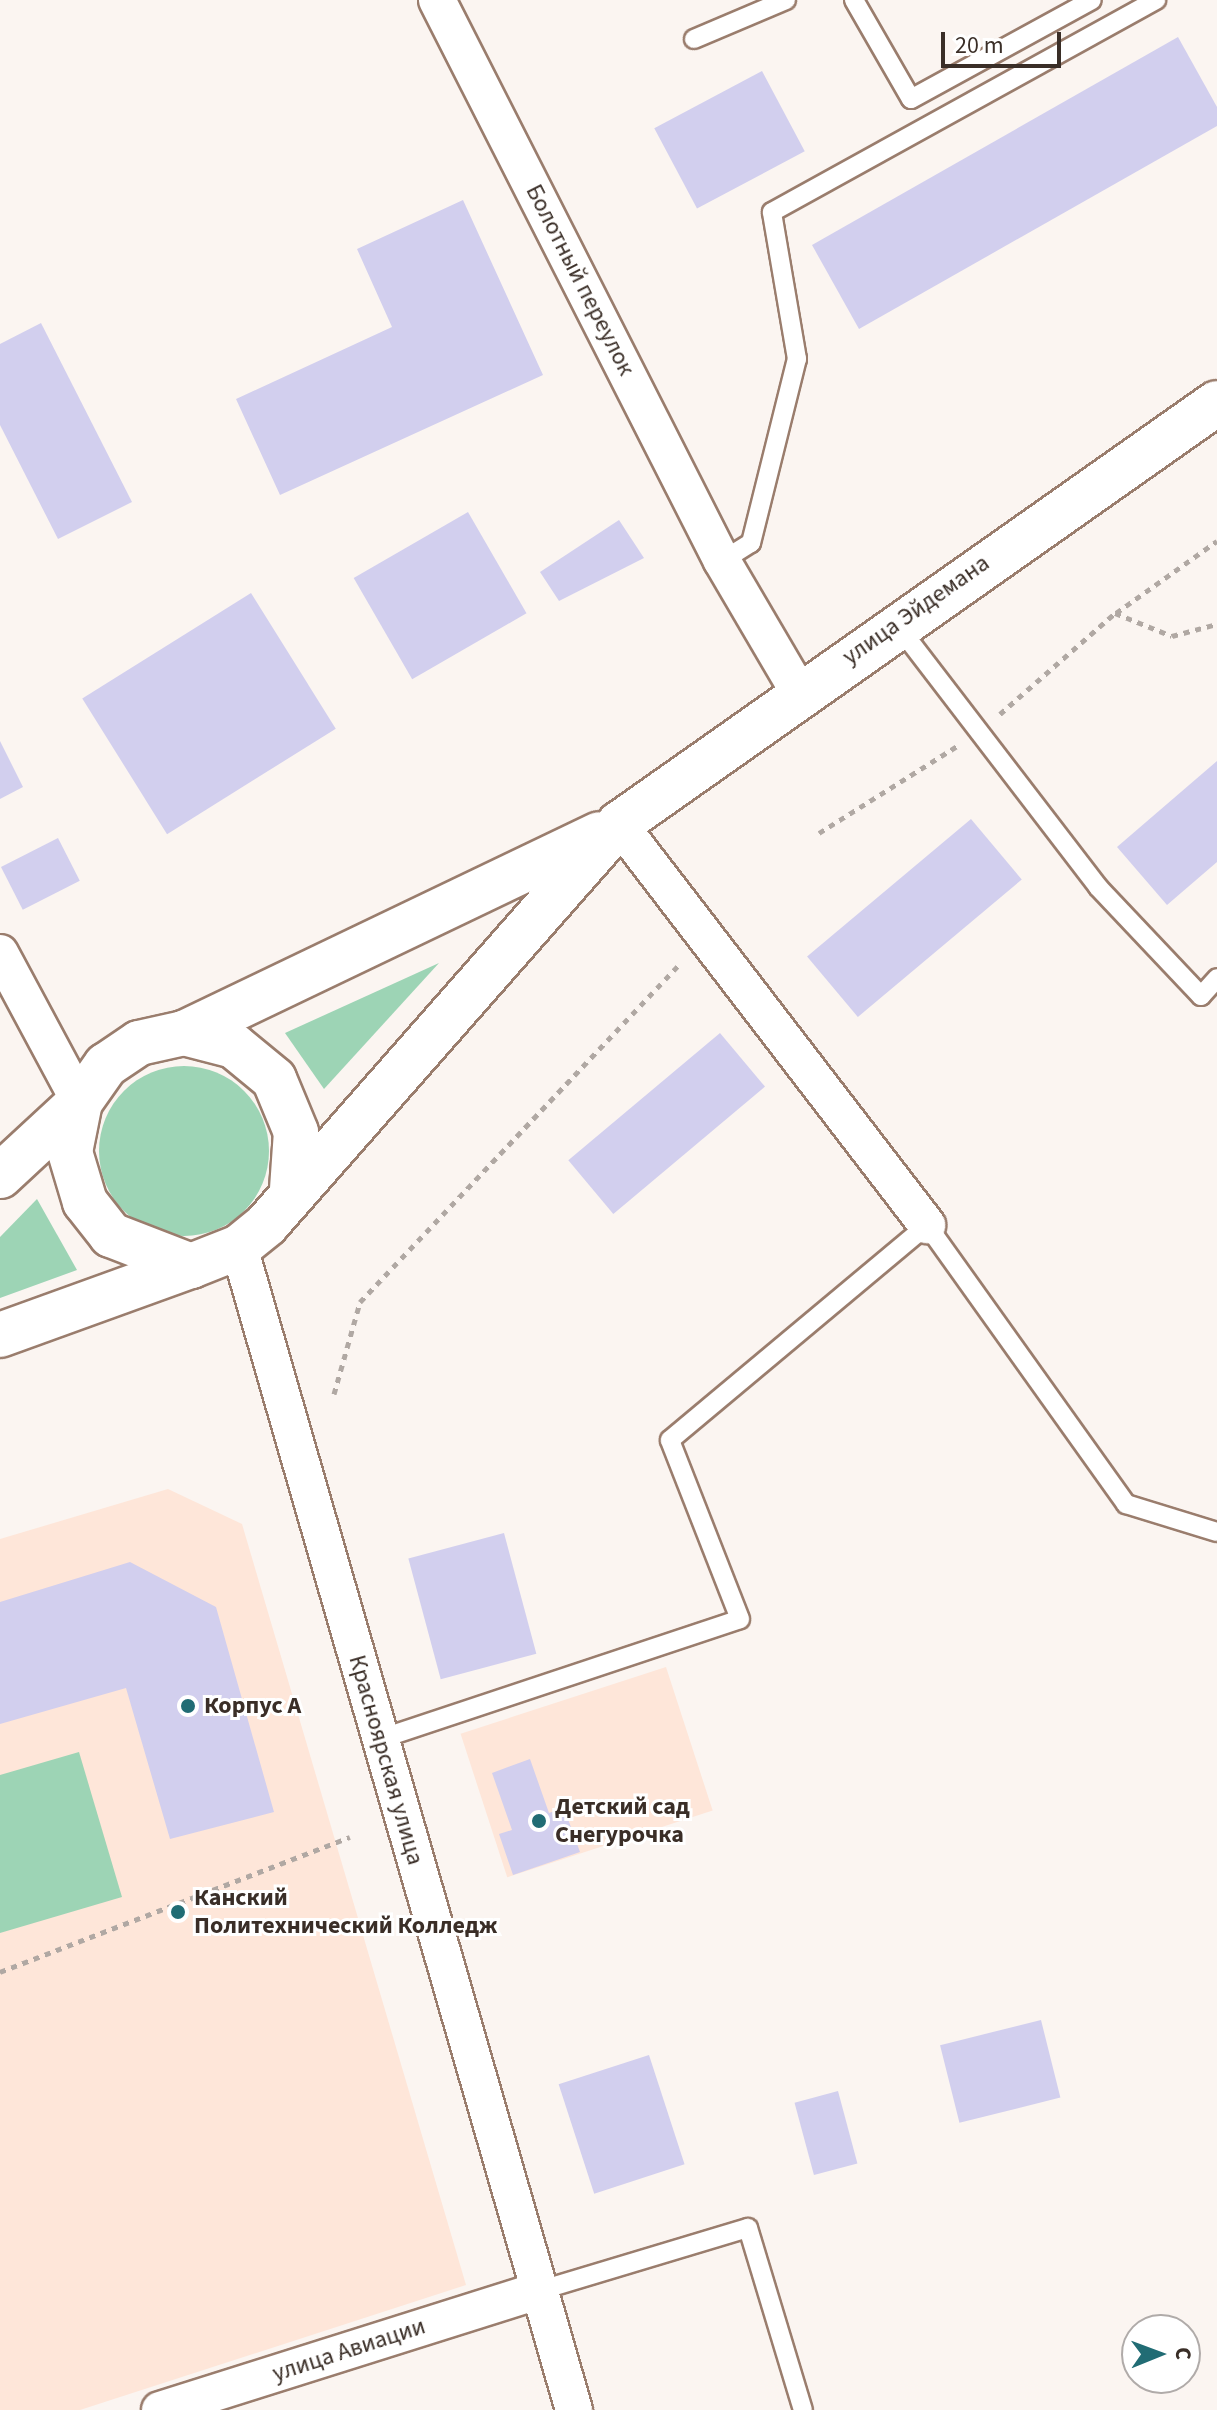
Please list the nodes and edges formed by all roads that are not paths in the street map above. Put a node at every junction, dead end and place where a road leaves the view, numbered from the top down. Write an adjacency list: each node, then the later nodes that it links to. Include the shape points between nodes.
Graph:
1 (437, 0): 8 (street, Болотный переулок)
2 (786, 0): 6 (lane)
3 (854, 0): 4 (lane, via 911,99)
4 (1092, 0)
5 (1156, 0): 8 (lane, via 772,212 797,359 751,543)
6 (694, 39)
7 (1217, 403): 9 (main road, улица Эйдемана)
8 (722, 561): 10 (street, Болотный переулок)
9 (896, 624): 10 (main road, улица Эйдемана); 13 (lane, via 1098,887 1201,996)
10 (799, 692): 11 (main road, улица Эйдемана)
11 (619, 824): 14 (main road); 17 (main road); 18 (street)
12 (0, 953): 15 (street)
13 (1217, 978)
14 (184, 1033): 15 (main road, via 139,1043 106,1065); 17 (main road, via 234,1046 274,1079 296,1132)
15 (80, 1102): 16 (main road); 20 (main road, via 70,1152 85,1202 111,1235)
16 (0, 1176)
17 (292, 1189): 19 (main road)
18 (927, 1225): 22 (lane, via 1126,1504); 23 (lane, via 670,1440 740,1619)
19 (239, 1247): 20 (main road); 23 (street, Красноярская улица)
20 (191, 1266): 21 (main road)
21 (0, 1335)
22 (1217, 1532)
23 (380, 1739): 24 (street, Красноярская улица)
24 (538, 2291): 25 (street, улица Авиации); 26 (street, Красноярская улица); 27 (lane, via 748,2228)
25 (160, 2410)
26 (574, 2410)
27 (803, 2410)

